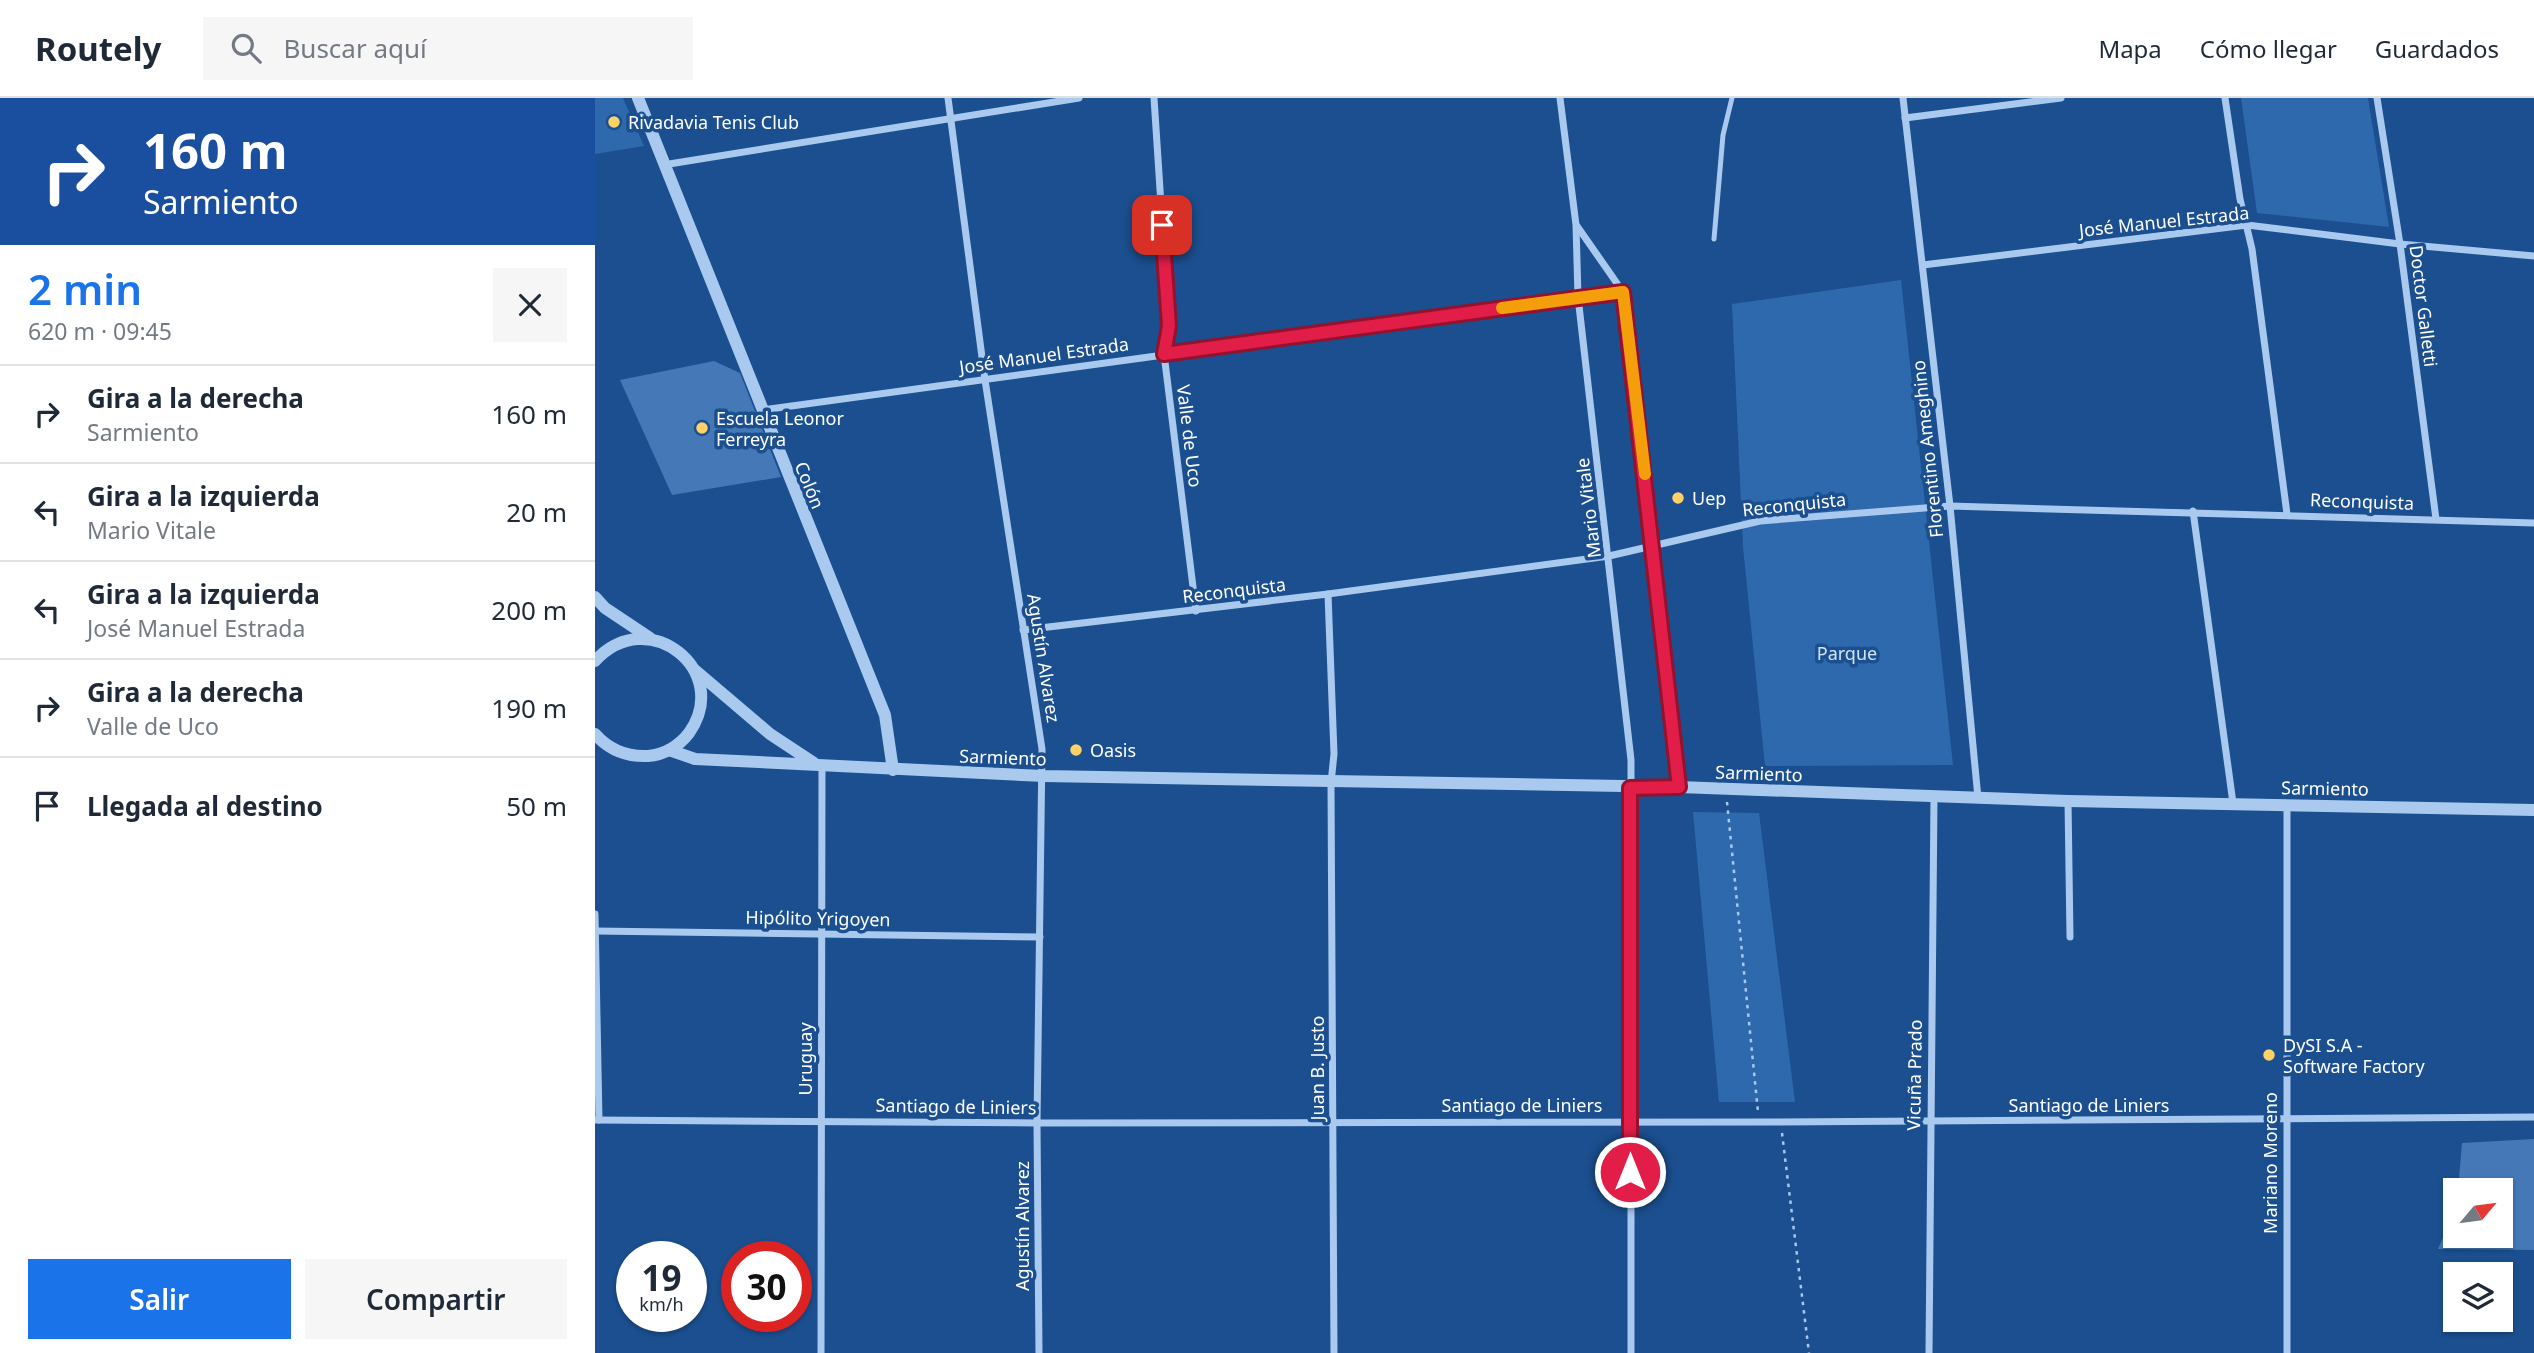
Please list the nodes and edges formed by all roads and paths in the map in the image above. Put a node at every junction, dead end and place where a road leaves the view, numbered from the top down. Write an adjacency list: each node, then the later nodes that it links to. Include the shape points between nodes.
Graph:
1 (638, 98): 13 (street, Colón)
2 (948, 98): 12 (street, Agustín Alvarez)
3 (1079, 98): 12 (street)
4 (1154, 98): 22 (street, Valle de Uco, via 1169,326)
5 (1560, 98): 14 (street, Mario Vitale)
6 (1733, 98): 16 (lane, via 1723,135)
7 (1903, 98): 11 (street, Florentino Ameghino)
8 (2061, 98): 11 (street)
9 (2225, 98): 15 (street)
10 (2377, 98): 17 (street, Doctor Galletti)
11 (1905, 118): 19 (street, Florentino Ameghino)
12 (951, 121): 13 (street); 23 (street, Agustín Alvarez)
13 (663, 164): 24 (street, Colón)
14 (1576, 225): 20 (street, Mario Vitale); 21 (street, Mario Vitale)
15 (2247, 225): 17 (street, José Manuel Estrada); 19 (street, José Manuel Estrada); 27 (street)
16 (1714, 239)
17 (2400, 244): 18 (street, José Manuel Estrada); 28 (street, Doctor Galletti)
18 (2534, 256)
19 (1923, 265): 25 (street, Florentino Ameghino)
20 (1623, 292): 21 (street, José Manuel Estrada); 30 (street, Mario Vitale)
21 (1578, 297): 22 (street, José Manuel Estrada); 31 (street, Mario Vitale)
22 (1164, 354): 23 (street, José Manuel Estrada); 34 (street, Valle de Uco)
23 (985, 380): 24 (street, José Manuel Estrada); 35 (street, Agustín Alvarez)
24 (761, 411): 44 (street, Colón, via 884,716)
25 (1949, 506): 26 (street, Reconquista); 30 (street, Reconquista, via 1760,520); 51 (street, Florentino Ameghino)
26 (2193, 511): 27 (street, Reconquista); 53 (street)
27 (2287, 514): 28 (street, Reconquista)
28 (2435, 519): 29 (street, Reconquista)
29 (2534, 523)
30 (1653, 547): 31 (street, Reconquista); 47 (street, Mario Vitale)
31 (1609, 556): 32 (street, Reconquista); 48 (street, Mario Vitale, via 1631,760)
32 (1328, 594): 34 (street, Reconquista); 46 (street, Juan B. Justo)
33 (595, 597): 36 (street)
34 (1196, 611): 35 (street, Reconquista)
35 (1023, 630): 45 (street, Agustín Alvarez)
36 (650, 638): 37 (street, via 618,643); 38 (street, Sarmiento, via 668,644)
37 (595, 661)
38 (694, 670): 42 (street, via 700,706 689,732); 43 (street, Sarmiento, via 770,734)
39 (595, 734): 40 (street)
40 (612, 749): 41 (street); 42 (street, via 635,757)
41 (595, 750)
42 (669, 750): 43 (street, Sarmiento, via 695,759)
43 (818, 764): 44 (street, Sarmiento); 58 (street, Uruguay)
44 (893, 770): 45 (street, Sarmiento)
45 (1044, 776): 46 (street, Sarmiento); 59 (street, Agustín Alvarez)
46 (1331, 783): 48 (street, Sarmiento); 66 (street, Juan B. Justo)
47 (1679, 787): 48 (street, Sarmiento); 49 (street, Sarmiento)
48 (1630, 788): 65 (street, Mario Vitale)
49 (1726, 790): 50 (street, Sarmiento); 67 (path)
50 (1934, 797): 51 (street, Sarmiento); 69 (street, Vicuña Prado)
51 (1978, 798): 52 (street, Sarmiento)
52 (2068, 801): 53 (street, Sarmiento); 60 (street)
53 (2232, 803): 54 (street, Sarmiento)
54 (2287, 804): 55 (street, Sarmiento); 62 (street, Mariano Moreno)
55 (2534, 810)
56 (595, 914): 57 (street)
57 (595, 931): 58 (street, Hipólito Yrigoyen); 63 (street)
58 (820, 933): 59 (street, Hipólito Yrigoyen); 64 (street, Uruguay)
59 (1040, 937): 70 (street, Agustín Alvarez)
60 (2070, 937)
61 (2534, 1117): 62 (street, Santiago de Liniers)
62 (2285, 1119): 69 (street, Santiago de Liniers); 77 (street, Mariano Moreno)
63 (597, 1120): 64 (street, Santiago de Liniers)
64 (821, 1120): 70 (street, Santiago de Liniers); 71 (street, Uruguay)
65 (1630, 1121): 66 (street, Santiago de Liniers); 67 (street, Santiago de Liniers); 74 (street, Mario Vitale)
66 (1333, 1122): 70 (street, Santiago de Liniers); 73 (street, Juan B. Justo)
67 (1759, 1122): 68 (street, Santiago de Liniers)
68 (1780, 1122): 69 (street, Santiago de Liniers); 75 (path)
69 (1929, 1122): 76 (street, Vicuña Prado)
70 (1037, 1123): 72 (street, Agustín Alvarez)
71 (821, 1353)
72 (1039, 1353)
73 (1334, 1353)
74 (1631, 1353)
75 (1809, 1353)
76 (1929, 1353)
77 (2287, 1353)

